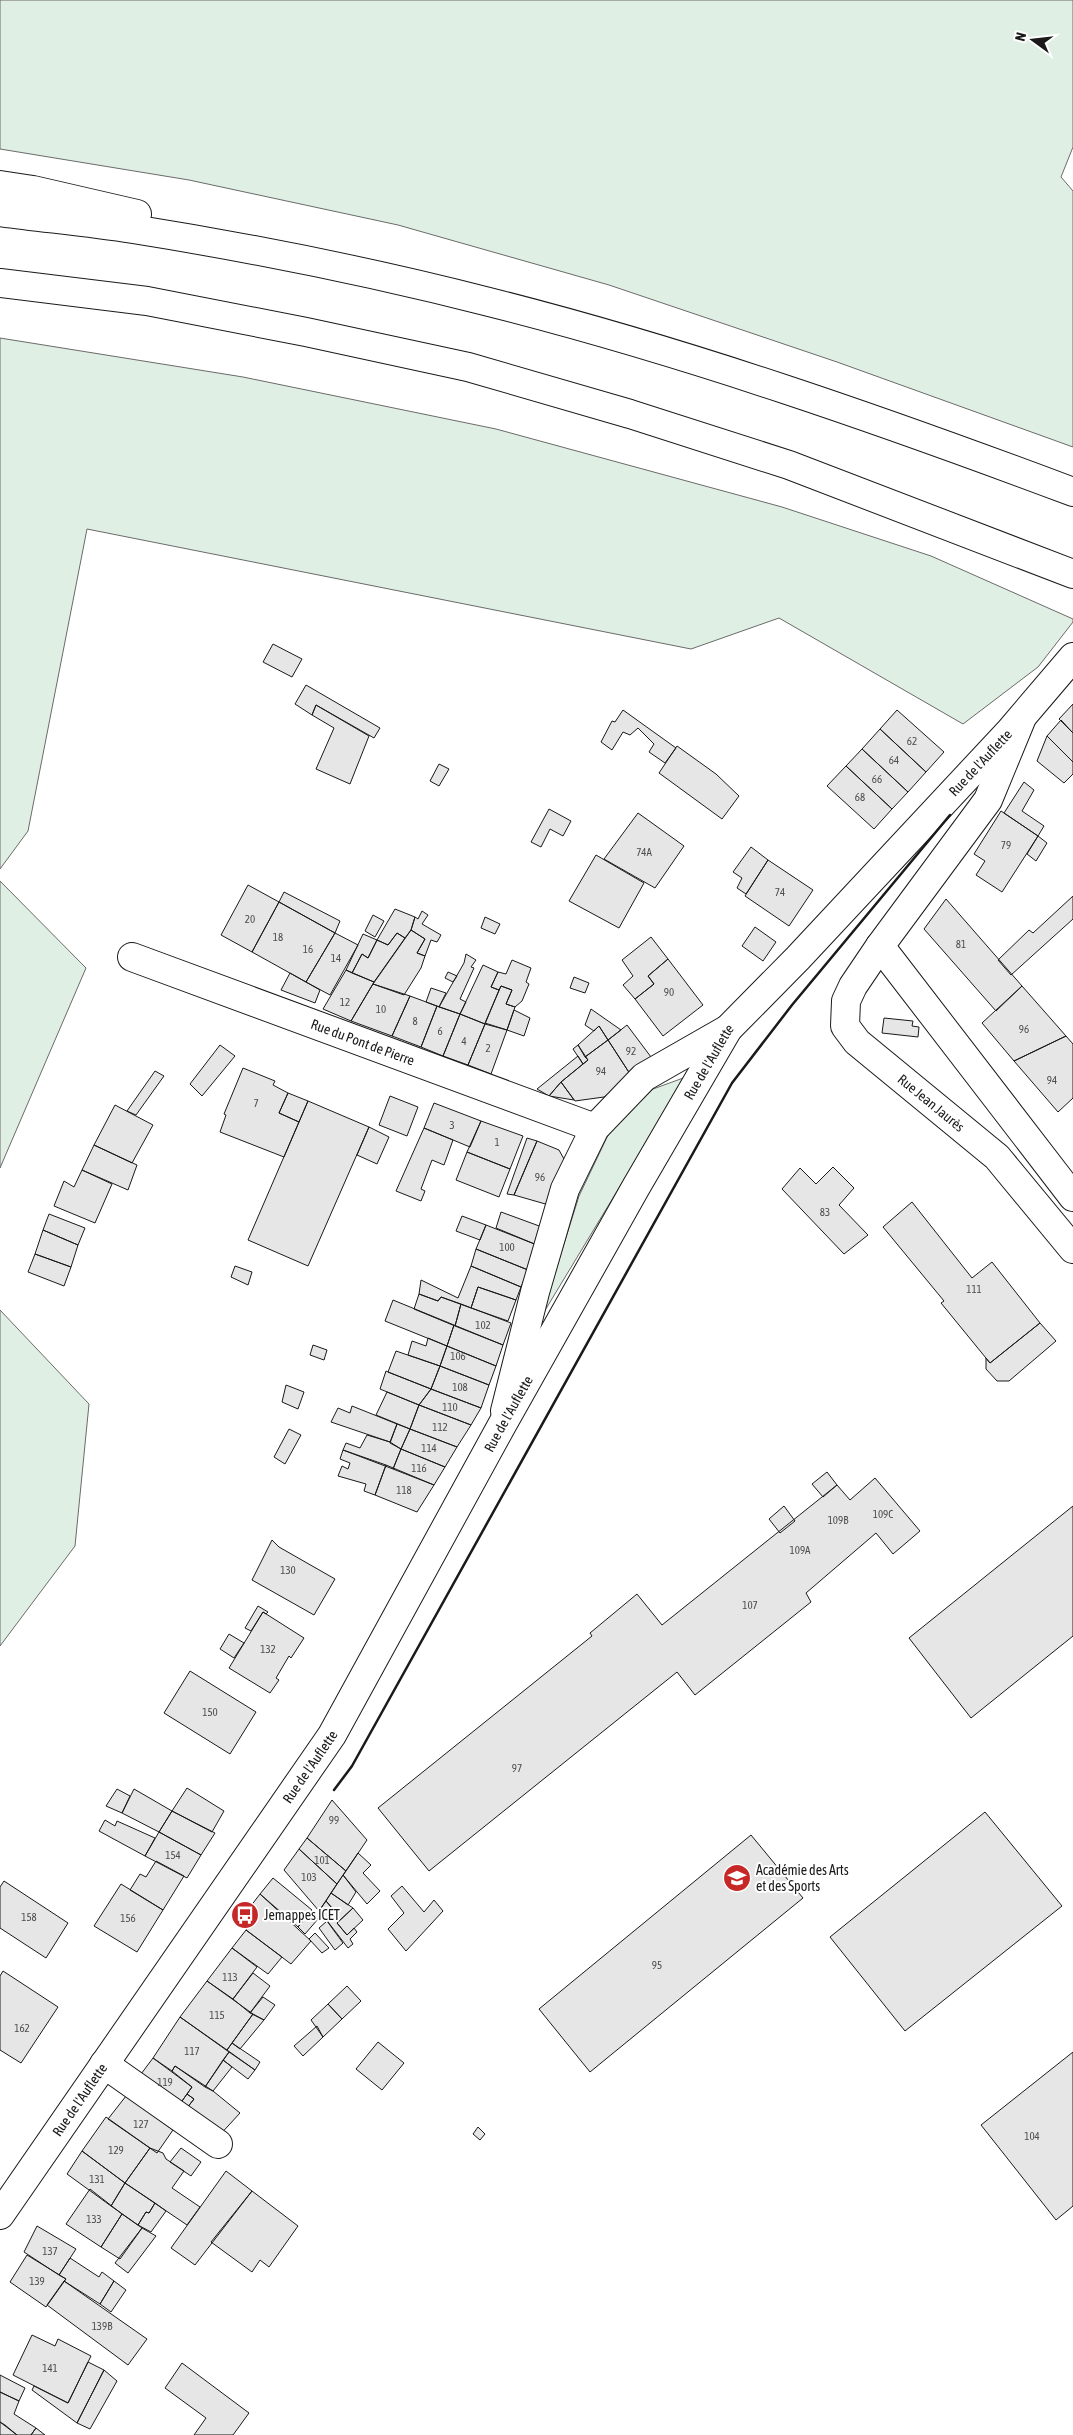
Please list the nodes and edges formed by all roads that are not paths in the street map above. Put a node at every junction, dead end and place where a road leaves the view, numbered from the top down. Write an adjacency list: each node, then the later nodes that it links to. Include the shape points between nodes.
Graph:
1 (0, 185): 3 (main road, via 165,220)
2 (0, 212): 3 (main road, via 132,229)
3 (320, 263): 5 (main road, via 489,302 654,348 937,442)
4 (0, 283): 6 (main road, via 147,301 468,367 789,465)
5 (1073, 492)
6 (1073, 574)
7 (1072, 660): 8 (main road, Rue de l'Auflette)
8 (1024, 713): 9 (main road, Rue Jean Jaurès, via 988,800); 11 (main road, Rue de l'Auflette, via 798,958)
9 (880, 946): 13 (main road); 14 (main road, Rue Jean Jaurès, via 846,1001 845,1026 857,1042 997,1157)
10 (132, 957): 12 (main road, Rue du Pont de Pierre)
11 (728, 1029): 12 (main road, via 644,1078); 15 (main road, Rue de l'Auflette)
12 (595, 1128): 15 (main road, via 566,1189 534,1292)
13 (1073, 1197)
14 (1073, 1249)
15 (502, 1425): 16 (main road, Rue de l'Auflette, via 332,1735)
16 (104, 2064): 17 (main road); 18 (main road, Rue de l'Auflette)
17 (218, 2144)
18 (0, 2215)

